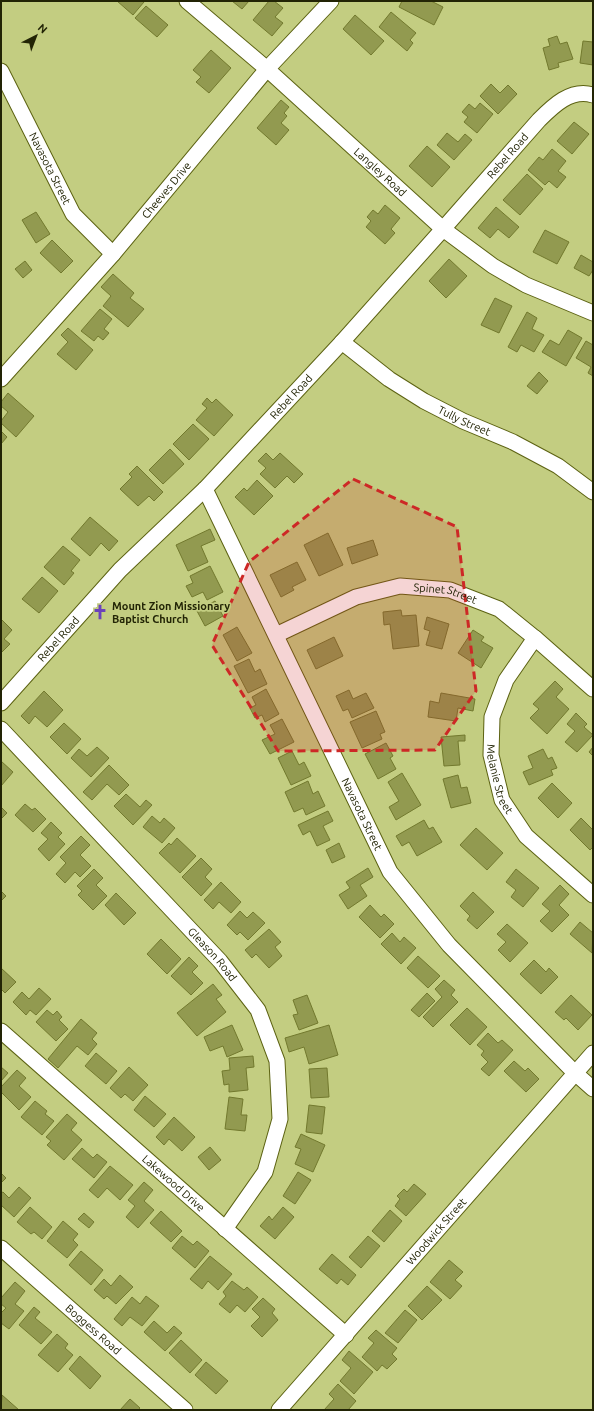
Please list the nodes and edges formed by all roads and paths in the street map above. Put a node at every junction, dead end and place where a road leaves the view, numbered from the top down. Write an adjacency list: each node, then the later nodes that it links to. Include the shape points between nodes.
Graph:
1 (187, 1): 3 (street, Langley Road)
2 (331, 1): 3 (street, Cheeves Drive)
3 (267, 69): 6 (street, Langley Road); 7 (street, Cheeves Drive)
4 (1, 72): 7 (street, Navasota Street, via 73,214)
5 (587, 94): 6 (street, Rebel Road, via 574,94 556,104 539,120)
6 (443, 230): 8 (street, Langley Road, via 493,266 526,285); 9 (street, Rebel Road)
7 (113, 254): 10 (street, Cheeves Drive)
8 (593, 314)
9 (342, 342): 11 (street, Rebel Road); 12 (street, Tully Street, via 389,379 424,401 558,466)
10 (1, 379)
11 (205, 489): 13 (street, Navasota Street); 16 (street, Rebel Road, via 120,570)
12 (593, 492)
13 (276, 635): 14 (street, Spinet Street, via 356,598 400,586 450,590 499,610); 21 (street, Navasota Street, via 390,872 449,946)
14 (535, 638): 15 (street, Spinet Street); 18 (street, Melanie Street, via 506,680 492,717 490,755 502,800 526,836)
15 (593, 689)
16 (1, 703)
17 (1, 729): 23 (street, Gleason Road, via 220,961 258,1010 277,1061 280,1119 265,1172)
18 (593, 895)
19 (1, 1031): 23 (street, Lakewood Drive)
20 (593, 1053): 21 (street, Woodwick Street)
21 (575, 1073): 22 (street, Navasota Street); 25 (street, Woodwick Street)
22 (593, 1089)
23 (225, 1229): 25 (street, Lakewood Drive)
24 (1, 1248): 26 (street, Boggess Road)
25 (346, 1335): 27 (street, Woodwick Street)
26 (185, 1410)
27 (279, 1410)

